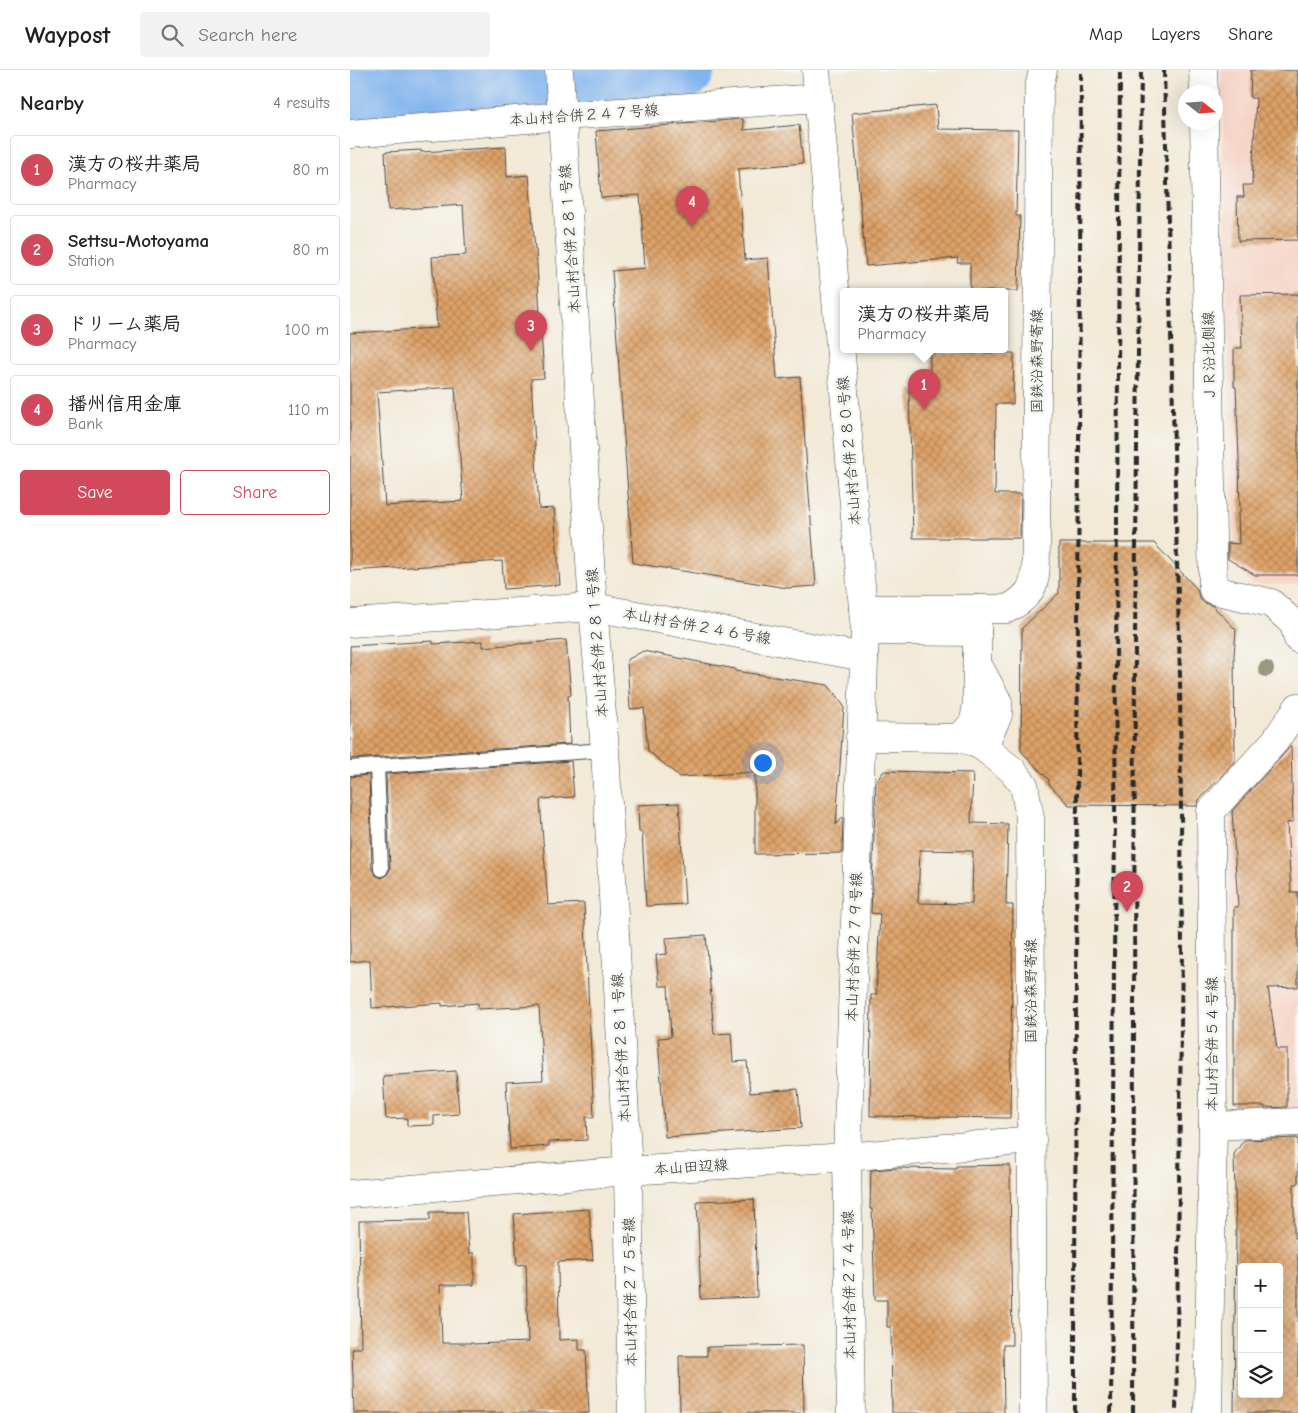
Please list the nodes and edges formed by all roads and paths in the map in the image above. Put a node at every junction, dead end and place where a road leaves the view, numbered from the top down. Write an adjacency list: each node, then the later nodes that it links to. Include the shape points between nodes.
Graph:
1 (559, 70): 6 (street, 本山村合併２８１号線)
2 (1043, 70): 12 (street, 国鉄沿森野寄線, via 1039,88 1035,571 1031,591 1021,602 1007,610)
3 (1203, 70): 5 (street)
4 (817, 84): 6 (street, 本山村合併２４７号線); 9 (street, 本山村合併２８０号線)
5 (1204, 85)
6 (562, 116): 8 (street, 本山村合併２４７号線); 11 (street, 本山村合併２８１号線)
7 (1204, 130): 15 (street, ＪＲ沿北側線, via 1213,590 1271,603 1294,624)
8 (350, 134)
9 (840, 352)
10 (840, 353): 14 (street, 本山村合併２８０号線)
11 (593, 607): 13 (street, 本山村合併２４６号線); 14 (street, 本山村合併２４６号線); 19 (street, 本山村合併２８１号線)
12 (976, 617): 14 (street, 国鉄沿森野寄線); 18 (street, via 977,702 974,722 967,732)
13 (350, 623)
14 (864, 632): 17 (street, 本山村合併２８０号線)
15 (1298, 639)
16 (1298, 707): 24 (street, 本山村合併５４号線, via 1275,741 1211,812)
17 (860, 737): 18 (street); 26 (street, 本山村合併２７９号線)
18 (971, 743): 25 (street, 国鉄沿森野寄線, via 1012,770 1024,785 1030,818)
19 (605, 750): 20 (lane); 27 (street, 本山村合併２８１号線)
20 (377, 766): 21 (lane); 22 (lane)
21 (350, 768)
22 (381, 869)
23 (1298, 1122): 24 (street)
24 (1212, 1126): 32 (street, 本山村合併５４号線)
25 (1032, 1140): 26 (street, 本山田辺線); 31 (street, 国鉄沿森野寄線)
26 (848, 1157): 27 (street, 本山田辺線); 30 (street, 本山村合併２７４号線)
27 (628, 1171): 28 (street, 本山田辺線); 29 (street, 本山村合併２７５号線)
28 (350, 1194)
29 (632, 1413)
30 (851, 1413)
31 (1033, 1413)
32 (1208, 1413)

